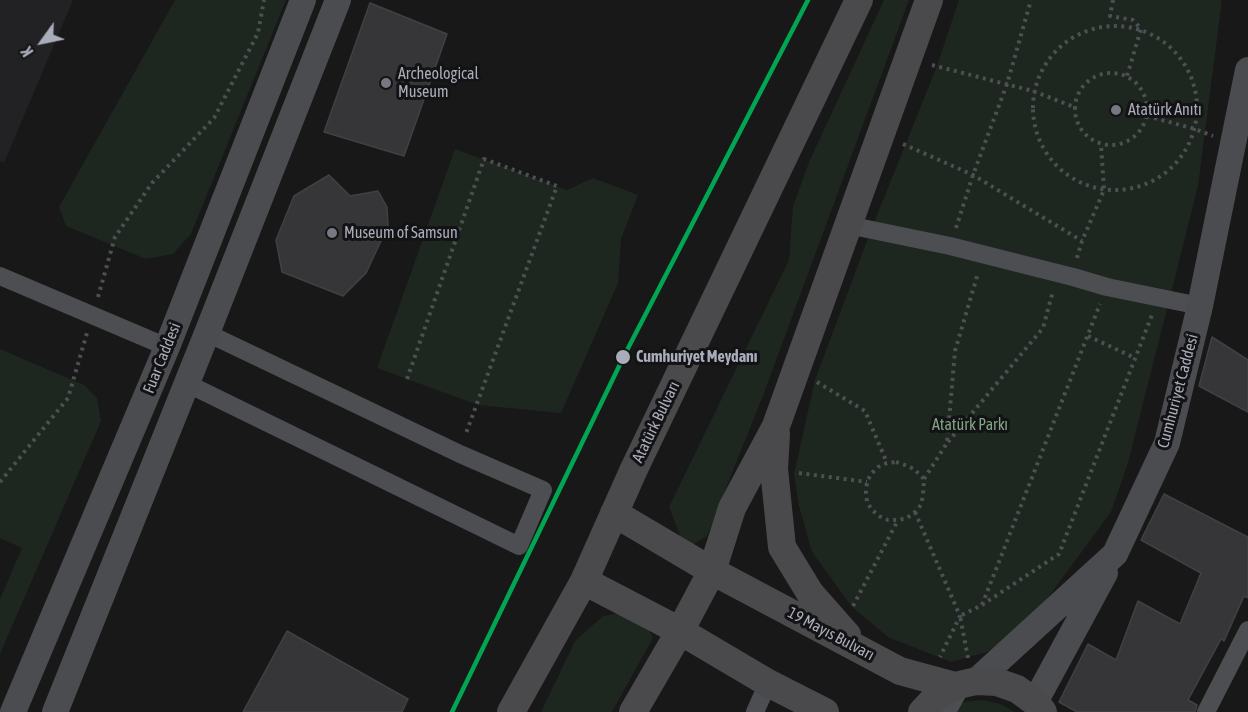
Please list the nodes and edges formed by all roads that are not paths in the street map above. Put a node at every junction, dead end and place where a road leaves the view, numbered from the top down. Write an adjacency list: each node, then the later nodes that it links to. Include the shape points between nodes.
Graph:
1 (303, 0): 10 (main road, Fuar Caddesi)
2 (338, 0): 9 (main road, Fuar Caddesi)
3 (859, 0): 13 (main road, Atatürk Bulvarı)
4 (929, 0): 6 (main road)
5 (1248, 70): 8 (main road, Cumhuriyet Caddesi)
6 (848, 225): 8 (street); 12 (main road)
7 (0, 276): 10 (street)
8 (1200, 306): 14 (main road, Cumhuriyet Caddesi, via 1167,443)
9 (207, 333): 11 (main road, Fuar Caddesi); 11 (street, via 543,490 519,546)
10 (167, 347): 23 (main road, Fuar Caddesi)
11 (186, 383): 24 (main road, Fuar Caddesi)
12 (776, 426): 15 (main road, via 732,508); 19 (main road, via 774,469 782,547 810,593)
13 (614, 513): 15 (main road, 19 Mayıs Bulvarı); 16 (main road, Atatürk Bulvarı)
14 (1115, 554): 21 (main road, Cumhuriyet Caddesi); 22 (main road)
15 (712, 571): 18 (main road); 19 (main road, 19 Mayıs Bulvarı)
16 (584, 581): 18 (main road); 25 (main road, Atatürk Bulvarı)
17 (1248, 630): 30 (street)
18 (680, 631): 20 (main road); 26 (main road)
19 (849, 638): 21 (main road, 19 Mayıs Bulvarı, via 900,671)
20 (768, 683): 27 (street); 28 (main road)
21 (956, 686): 22 (main road, 19 Mayıs Bulvarı, via 997,682 1017,689); 29 (main road, via 936,697)
22 (1039, 707)
23 (13, 712)
24 (55, 712)
25 (511, 712)
26 (633, 712)
27 (755, 712)
28 (825, 712)
29 (922, 712)
30 (1206, 712)

